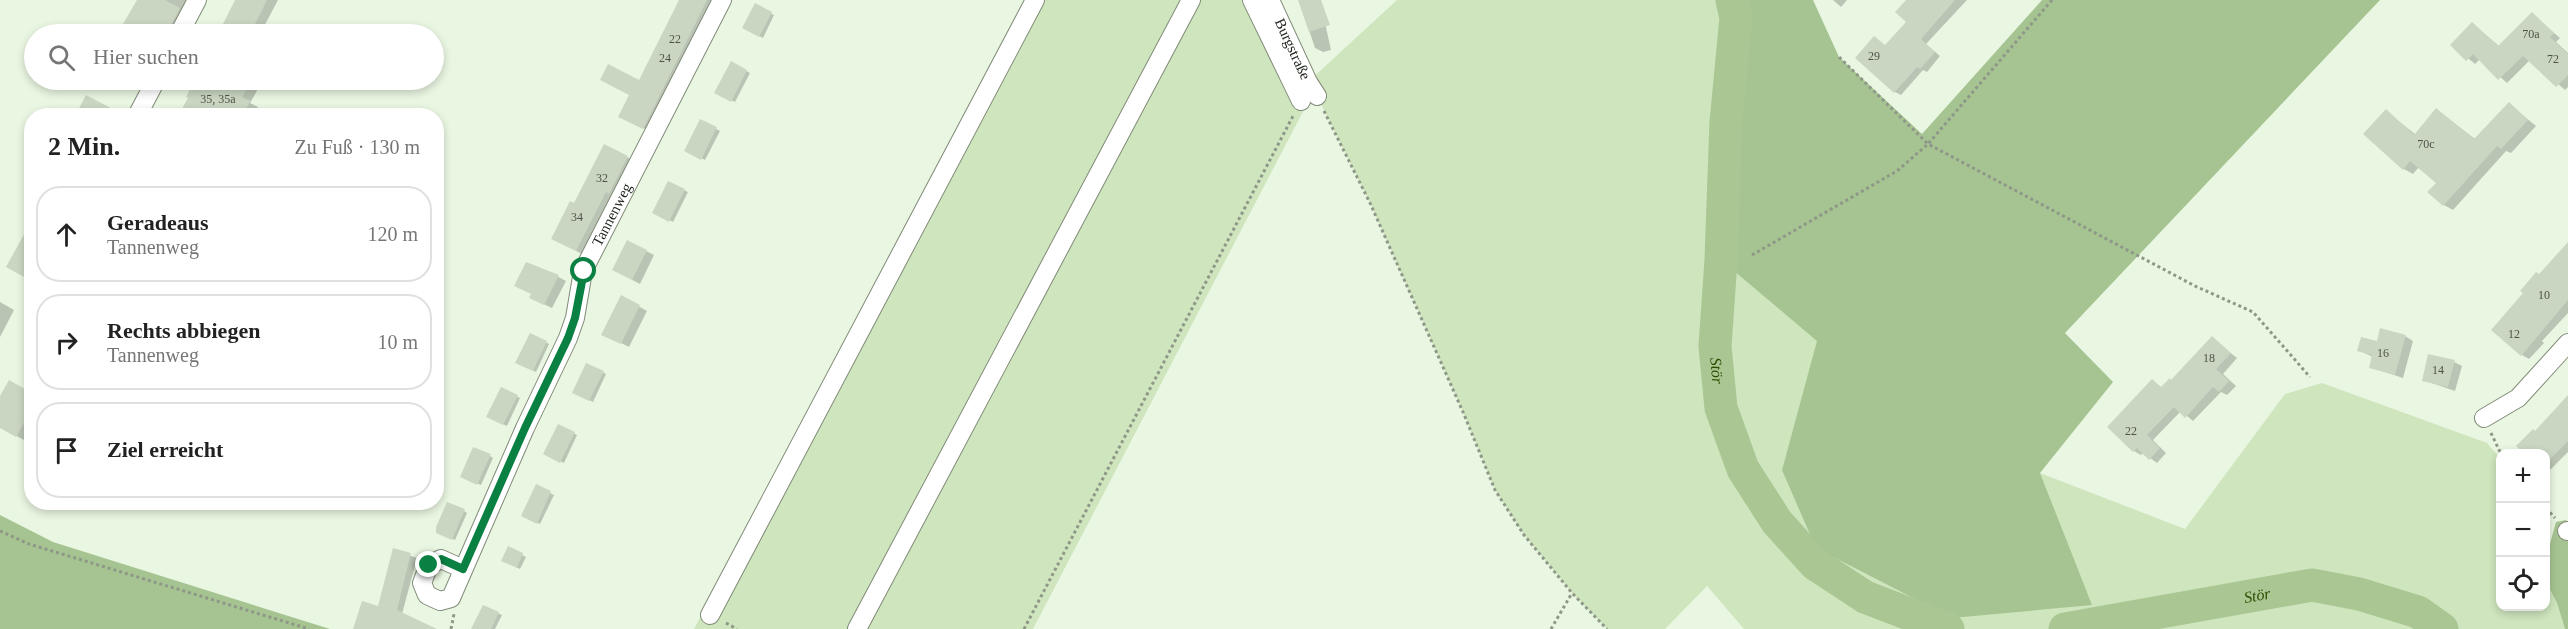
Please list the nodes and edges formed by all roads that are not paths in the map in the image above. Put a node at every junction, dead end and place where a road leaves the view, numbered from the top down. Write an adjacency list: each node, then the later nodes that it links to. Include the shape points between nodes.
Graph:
1 (197, 0): 7 (street)
2 (722, 0): 12 (street, Tannenweg, via 584,271 568,338)
3 (1035, 0): 13 (street)
4 (1191, 0): 14 (street)
5 (1252, 0): 6 (street, Burgstraße, via 1309,98 1308,82)
6 (1270, 0)
7 (184, 24)
8 (151, 90): 9 (street)
9 (141, 108)
10 (2568, 343): 11 (street, via 2518,398)
11 (2484, 418)
12 (463, 569)
13 (710, 615)
14 (857, 629)

